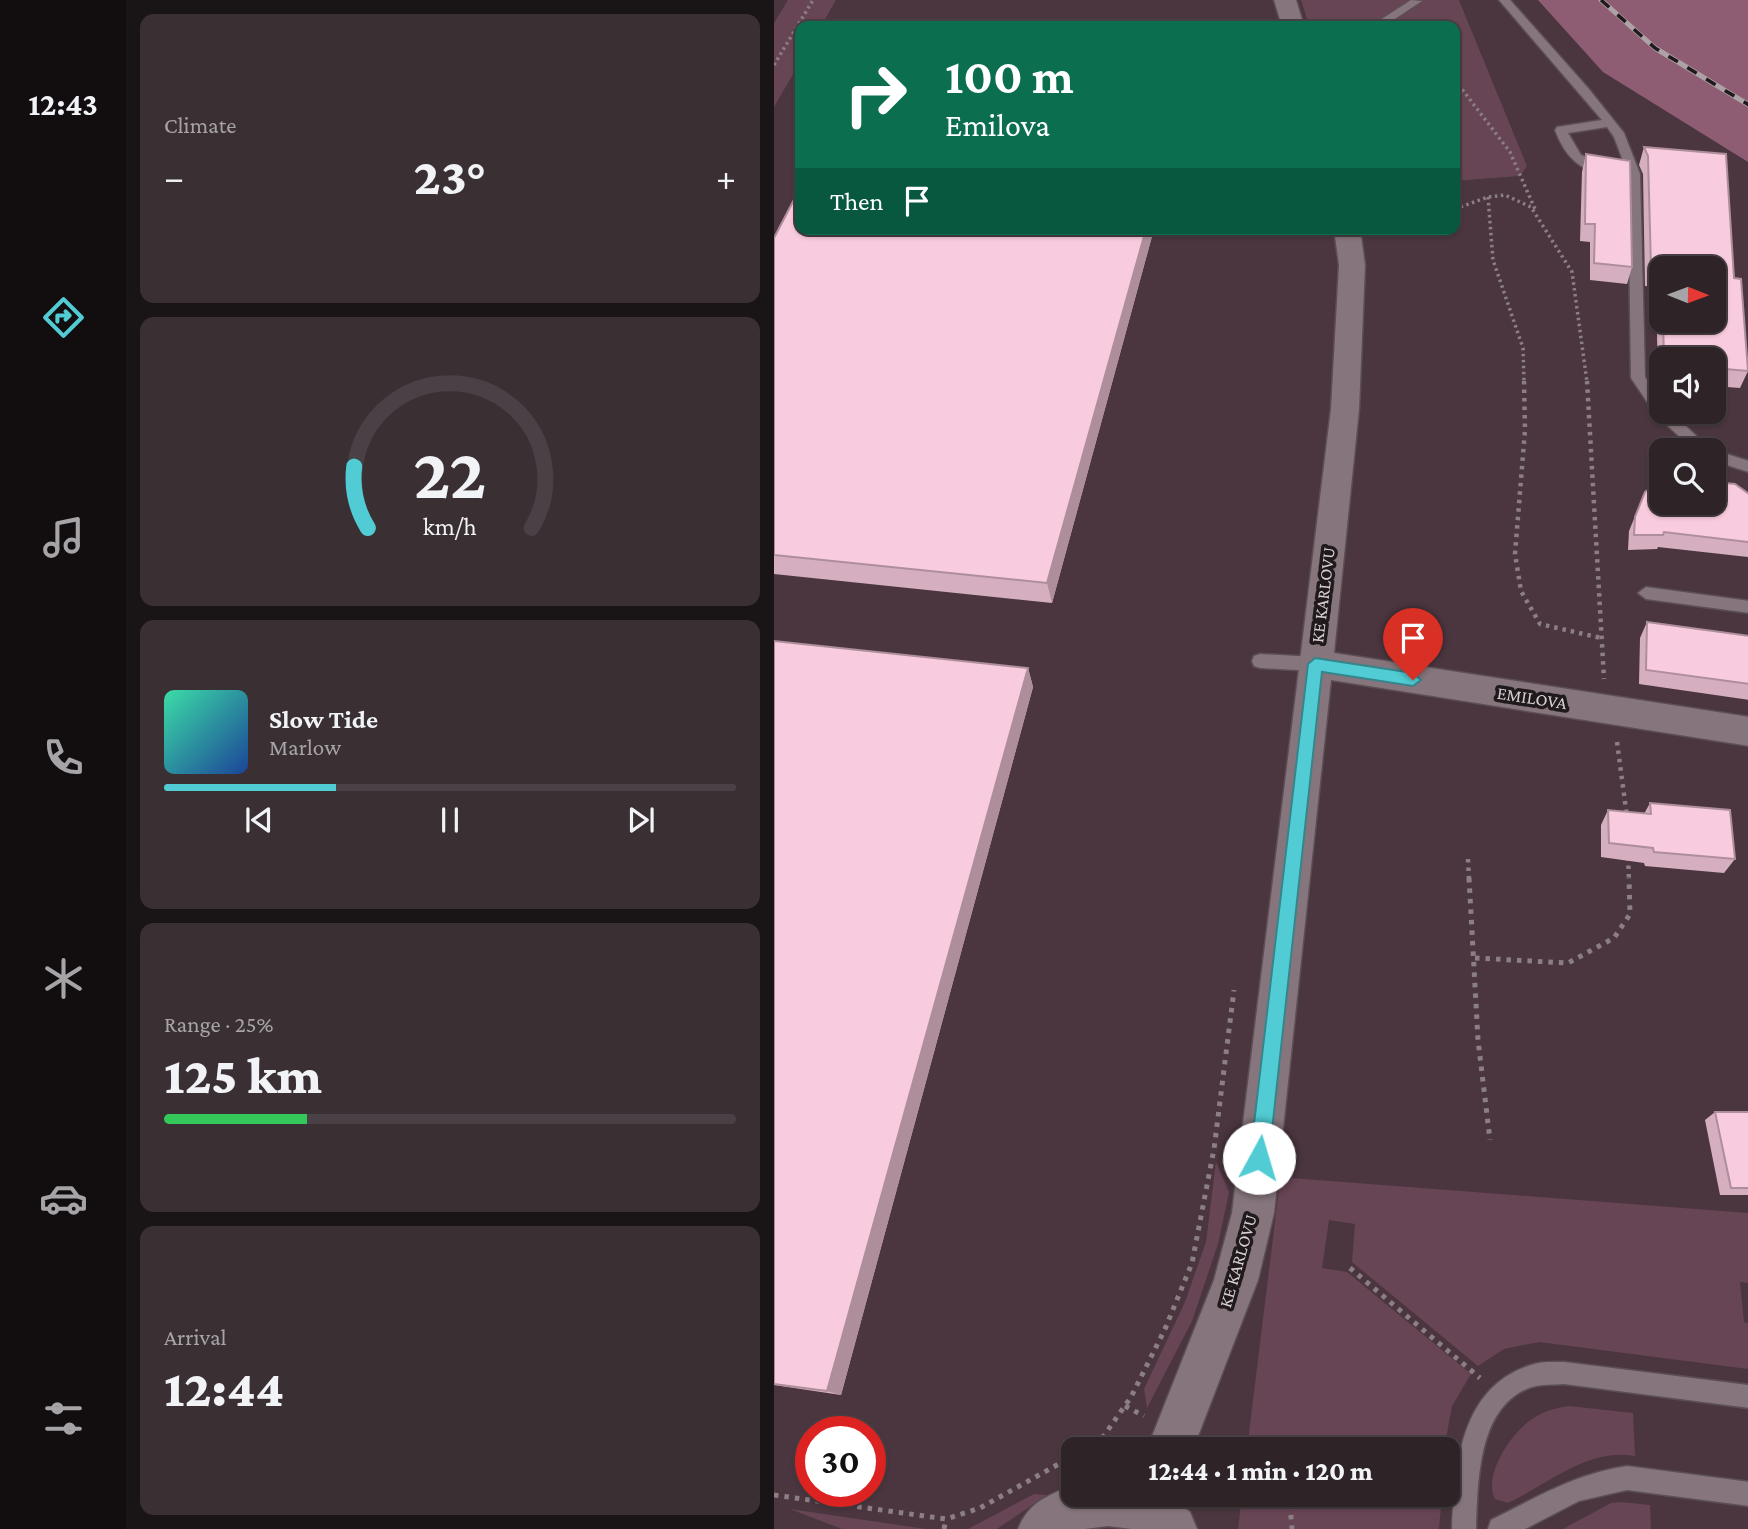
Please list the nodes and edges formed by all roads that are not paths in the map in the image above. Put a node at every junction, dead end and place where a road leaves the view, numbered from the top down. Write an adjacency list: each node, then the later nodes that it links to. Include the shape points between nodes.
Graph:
1 (1276, 0): 2 (lane)
2 (1285, 0): 5 (street)
3 (1504, 0): 7 (lane)
4 (1417, 1): 6 (lane)
5 (1291, 21)
6 (1385, 21)
7 (1609, 123): 8 (lane, via 1620,136); 8 (lane, via 1561,130 1569,153 1586,165)
8 (1634, 174): 10 (lane, via 1638,377)
9 (1348, 235): 18 (street, KE KARLOVU, via 1352,265 1345,409)
10 (1649, 393)
11 (1675, 424): 12 (lane)
12 (1691, 438)
13 (1726, 459): 14 (lane)
14 (1749, 467)
15 (1646, 593): 16 (lane)
16 (1749, 607)
17 (1260, 661): 18 (lane)
18 (1315, 664): 19 (street, EMILOVA); 21 (street, KE KARLOVU, via 1253,1213 1236,1280)
19 (1749, 732)
20 (1749, 1397): 25 (lane, via 1545,1371 1527,1374 1500,1395 1481,1426 1465,1486)
21 (1175, 1437)
22 (1749, 1494): 26 (lane, via 1627,1478 1607,1480 1585,1485)
23 (1157, 1511): 24 (street, via 1113,1501 1095,1502 1061,1514)
24 (1042, 1529)
25 (1464, 1529)
26 (1500, 1529)

